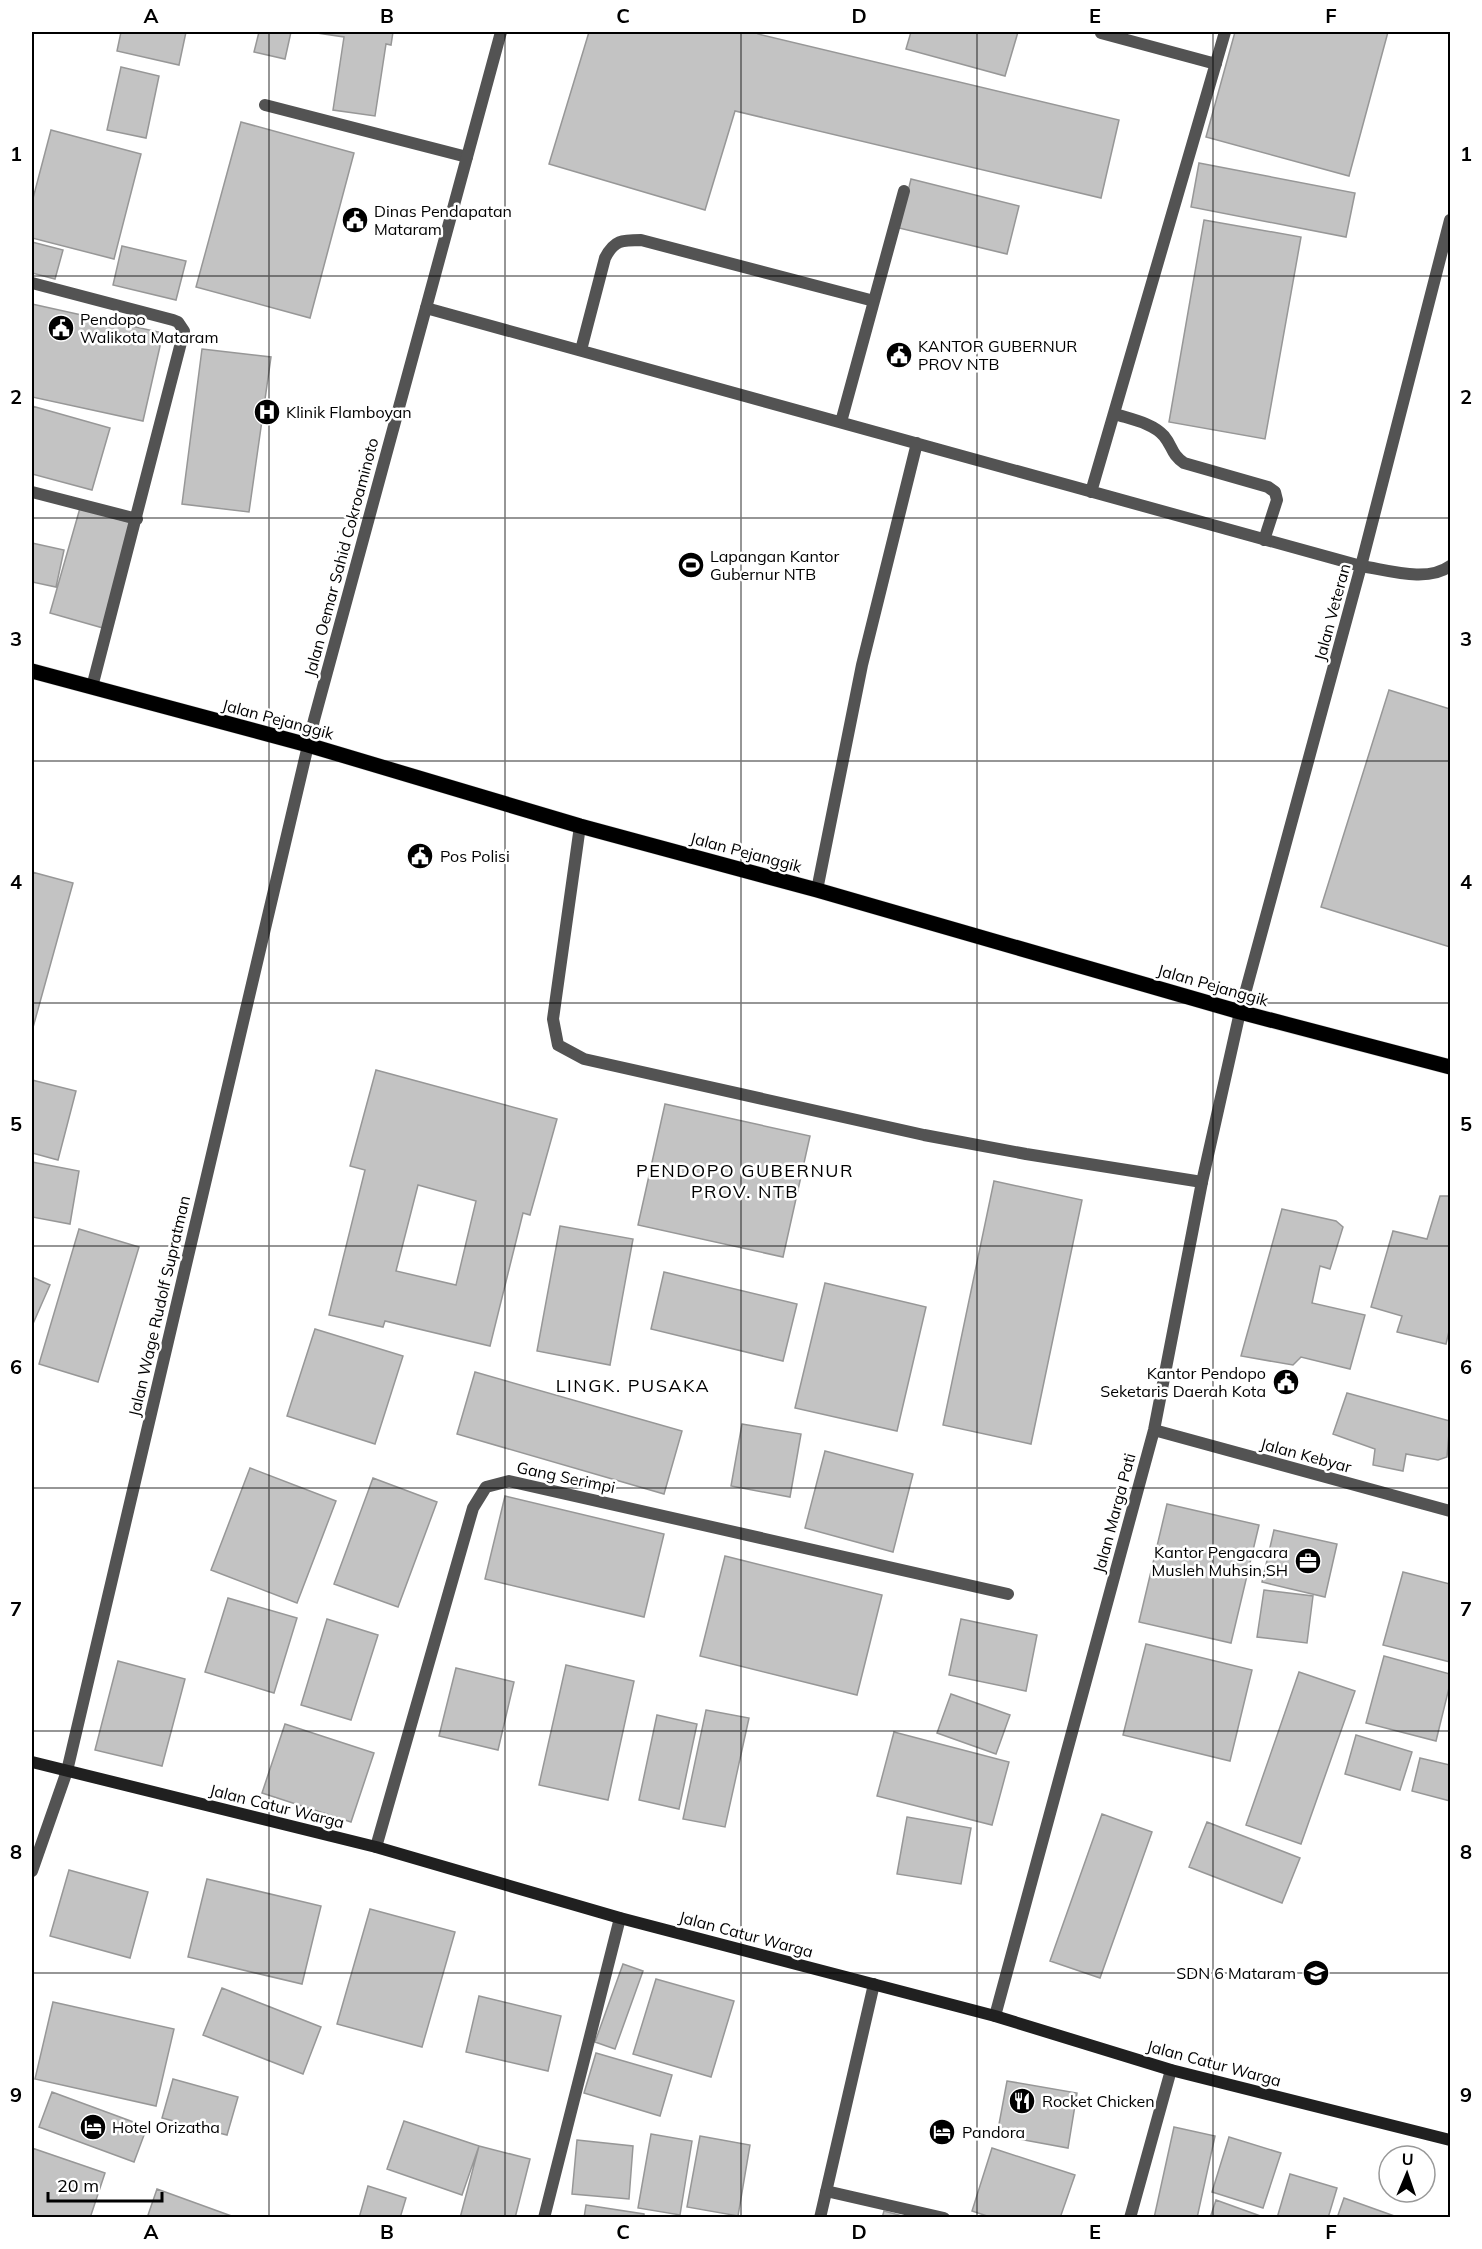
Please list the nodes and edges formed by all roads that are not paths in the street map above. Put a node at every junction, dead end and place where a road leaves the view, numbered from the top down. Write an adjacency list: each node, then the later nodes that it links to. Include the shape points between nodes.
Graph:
1 (501, 32): 6 (street, Jalan Oemar Sahid Cokroaminoto)
2 (1225, 32): 4 (street)
3 (1101, 33): 4 (street)
4 (1216, 64): 13 (street)
5 (266, 105): 6 (street)
6 (467, 158): 11 (street, Jalan Oemar Sahid Cokroaminoto)
7 (903, 191): 10 (street)
8 (1450, 226): 21 (street, Jalan Veteran)
9 (32, 283): 18 (street, via 173,320 182,326 184,338)
10 (874, 301): 12 (street, via 641,240 623,240 605,258); 14 (street)
11 (426, 308): 12 (street); 24 (street, Jalan Oemar Sahid Cokroaminoto)
12 (581, 350): 14 (street)
13 (1115, 414): 17 (street); 19 (street, via 1151,426 1164,435 1174,456 1184,463 1275,492 1277,500)
14 (841, 422): 15 (street)
15 (917, 443): 17 (street); 26 (street, via 862,665)
16 (32, 492): 18 (street)
17 (1091, 492): 19 (street)
18 (137, 519): 23 (street)
19 (1264, 540): 21 (street)
20 (1450, 566): 21 (street, via 1429,574)
21 (1361, 567): 27 (street, Jalan Veteran)
22 (32, 671): 23 (main road, Jalan Pejanggik)
23 (92, 687): 24 (main road, Jalan Pejanggik)
24 (308, 745): 25 (main road, Jalan Pejanggik); 34 (street, Jalan Wage Rudolf Supratman)
25 (580, 826): 26 (main road, Jalan Pejanggik); 29 (street, via 553,1019 558,1045 584,1059 924,1135)
26 (817, 890): 27 (main road, Jalan Pejanggik)
27 (1240, 1012): 28 (main road, Jalan Pejanggik); 29 (street, Jalan Marga Pati)
28 (1450, 1067)
29 (1202, 1182): 30 (street, Jalan Marga Pati)
30 (1154, 1430): 31 (street, Jalan Kebyar); 39 (street, Jalan Marga Pati)
31 (1450, 1511)
32 (1008, 1594): 35 (street, Gang Serimpi, via 509,1481 486,1487 473,1508)
33 (32, 1762): 34 (main road, Jalan Catur Warga)
34 (67, 1771): 35 (main road, Jalan Catur Warga); 36 (street, Jalan Wage Rudolf Supratman)
35 (376, 1847): 37 (main road, Jalan Catur Warga)
36 (32, 1871)
37 (620, 1918): 38 (main road, Jalan Catur Warga); 43 (street)
38 (874, 1984): 39 (main road, Jalan Catur Warga); 42 (street)
39 (995, 2016): 40 (main road, Jalan Catur Warga)
40 (1171, 2070): 41 (main road, Jalan Catur Warga); 46 (street)
41 (1450, 2140)
42 (826, 2191): 44 (street); 45 (street)
43 (544, 2217)
44 (820, 2217)
45 (944, 2217)
46 (1130, 2217)

